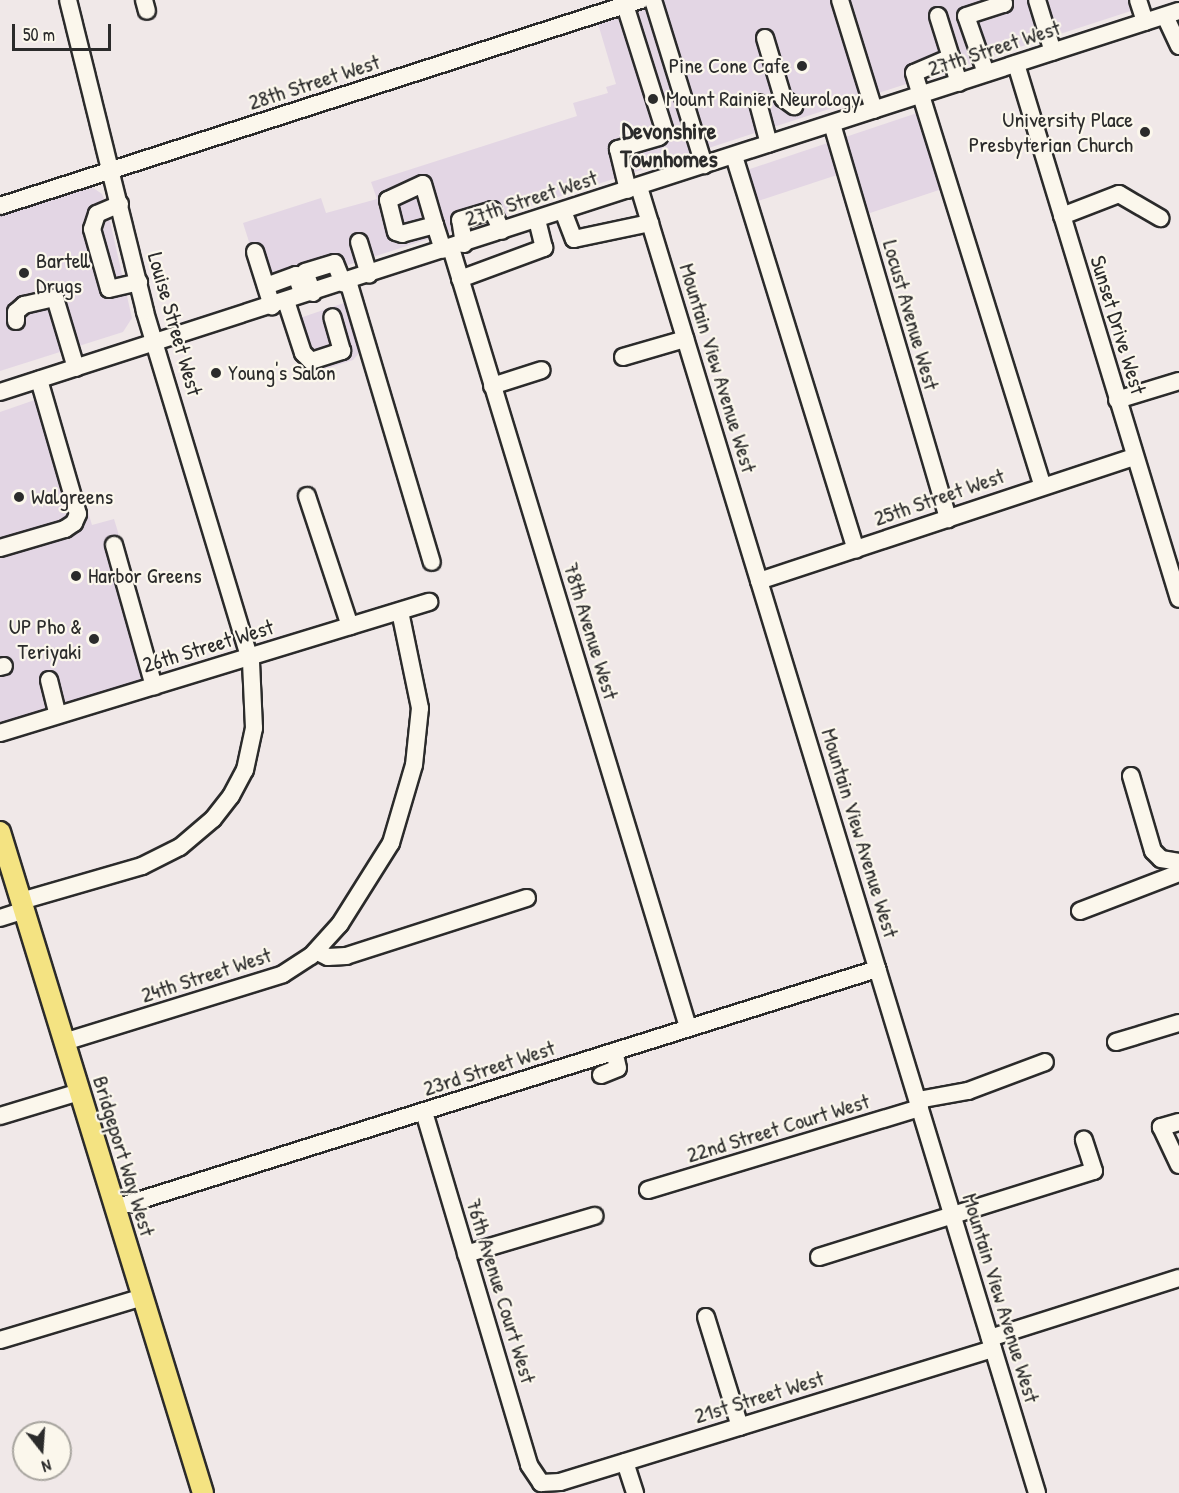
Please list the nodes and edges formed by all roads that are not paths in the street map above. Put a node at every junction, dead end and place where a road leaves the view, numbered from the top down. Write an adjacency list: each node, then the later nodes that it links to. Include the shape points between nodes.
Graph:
1 (68, 0): 27 (street, Louise Street West)
2 (641, 0): 8 (street, 28th Street West)
3 (653, 0): 26 (street)
4 (840, 0): 22 (street)
5 (1003, 0): 17 (street, via 1004,4 966,16)
6 (1037, 0): 14 (street)
7 (1138, 0): 11 (street)
8 (625, 5): 27 (street, 28th Street West); 28 (street, Mountain View Avenue West, via 664,129 659,137 618,149)
9 (1172, 13): 11 (street, 27th Street West); 13 (street)
10 (939, 16): 15 (street)
11 (1145, 22): 14 (street, 27th Street West)
12 (765, 38): 21 (street, via 783,98)
13 (1179, 46)
14 (1053, 52): 16 (street, 27th Street West)
15 (951, 57): 18 (street); 19 (street, via 914,73)
16 (1016, 64): 17 (street, 27th Street West); 32 (street, Sunset Drive West)
17 (986, 74): 18 (street, 27th Street West)
18 (959, 82): 19 (street, 27th Street West)
19 (922, 95): 22 (street, 27th Street West); 61 (street)
20 (758, 103): 24 (street)
21 (794, 106)
22 (874, 110): 23 (street, 27th Street West)
23 (832, 124): 24 (street, 27th Street West); 63 (street, Locust Avenue West)
24 (769, 144): 25 (street, 27th Street West)
25 (734, 156): 26 (street, 27th Street West); 66 (street)
26 (704, 165): 28 (street, 27th Street West)
27 (112, 171): 29 (street, Louise Street West); 30 (street, 28th Street West)
28 (633, 188): 31 (street, 27th Street West); 35 (street, Mountain View Avenue West)
29 (120, 204): 43 (street, Louise Street West); 43 (street, via 97,214 92,224 109,289)
30 (0, 206)
31 (563, 211): 34 (street, 27th Street West); 35 (street, via 574,240 630,224)
32 (1062, 216): 33 (street, via 1119,195); 59 (street, Sunset Drive West)
33 (1160, 218)
34 (537, 220): 37 (street, 27th Street West); 42 (street, via 544,248)
35 (650, 223): 50 (street, Mountain View Avenue West)
36 (435, 225): 39 (street, 78th Avenue West)
37 (502, 231): 39 (street, 27th Street West); 39 (street, via 492,210 460,220)
38 (358, 242): 41 (street)
39 (453, 247): 41 (street, 27th Street West); 42 (street, 78th Avenue West)
40 (255, 252): 45 (street)
41 (369, 274): 44 (street, 27th Street West)
42 (460, 279): 57 (street, 78th Avenue West)
43 (139, 282): 51 (street, Louise Street West)
44 (346, 282): 46 (street, 27th Street West); 67 (street)
45 (266, 285): 46 (street, via 296,274); 47 (street)
46 (308, 294): 47 (street, 27th Street West)
47 (279, 304): 48 (street, via 303,353 311,361 342,351); 51 (street, 27th Street West)
48 (332, 317)
49 (16, 321): 53 (street, via 16,312 24,305 52,296 60,307)
50 (685, 339): 52 (street); 68 (street, Mountain View Avenue West)
51 (157, 343): 53 (street, 27th Street West); 73 (street, Louise Street West)
52 (623, 357)
53 (76, 368): 55 (street, 27th Street West)
54 (542, 370): 57 (street)
55 (39, 380): 58 (street, 27th Street West); 65 (street, via 78,505 74,523)
56 (1179, 381): 59 (street)
57 (492, 386): 89 (street, 78th Avenue West)
58 (0, 392)
59 (1117, 400): 60 (street, Sunset Drive West)
60 (1135, 457): 61 (street, 25th Street West); 69 (street, Sunset Drive West)
61 (1042, 485): 63 (street, 25th Street West)
62 (307, 496): 72 (street)
63 (948, 519): 66 (street, 25th Street West)
64 (114, 545): 75 (street)
65 (0, 548)
66 (856, 549): 68 (street, 25th Street West)
67 (432, 562)
68 (759, 581): 87 (street, Mountain View Avenue West)
69 (1179, 599)
70 (429, 602): 71 (street, 26th Street West)
71 (400, 611): 72 (street, 26th Street West); 86 (street, 24th Street West, via 420,708 408,795 391,843 372,878)
72 (350, 626): 73 (street, 26th Street West)
73 (250, 657): 75 (street, 26th Street West); 83 (street, Louise Street West, via 254,699 250,752 237,786 213,819 163,857)
74 (49, 680): 76 (street)
75 (154, 686): 76 (street, 26th Street West)
76 (58, 715): 77 (street, 26th Street West)
77 (0, 733)
78 (1131, 776): 80 (street, via 1153,851 1161,859)
79 (0, 832): 83 (main road, Bridgeport Way West)
80 (1179, 862)
81 (1179, 873): 84 (street)
82 (527, 898): 86 (street, via 346,956 328,957)
83 (22, 906): 85 (street); 90 (main road, Bridgeport Way West)
84 (1080, 910)
85 (0, 918)
86 (316, 951): 90 (street, 24th Street West, via 296,967 260,983)
87 (877, 969): 89 (street, 23rd Street West); 96 (street, Mountain View Avenue West)
88 (1179, 1023): 91 (street)
89 (688, 1028): 92 (street, 23rd Street West)
90 (64, 1042): 95 (main road, Bridgeport Way West)
91 (1116, 1042)
92 (614, 1051): 94 (street, via 618,1068); 97 (street, 23rd Street West)
93 (1046, 1062): 96 (street, 22nd Street Court West, via 968,1091)
94 (601, 1075)
95 (79, 1092): 98 (street); 103 (main road, Bridgeport Way West)
96 (919, 1104): 102 (street, 22nd Street Court West); 105 (street, Mountain View Avenue West)
97 (424, 1112): 103 (street, 23rd Street West); 106 (street, 76th Avenue Court West)
98 (0, 1116)
99 (1179, 1122): 101 (street, via 1161,1127)
100 (1084, 1140): 105 (street, via 1094,1171)
101 (1179, 1165)
102 (648, 1191)
103 (115, 1208): 109 (main road, Bridgeport Way West)
104 (594, 1216): 106 (street)
105 (954, 1218): 107 (street); 112 (street, Mountain View Avenue West)
106 (466, 1254): 115 (street, 76th Avenue Court West, via 529,1465)
107 (819, 1257)
108 (1179, 1278): 112 (street, 21st Street West)
109 (143, 1297): 111 (street); 116 (main road, Bridgeport Way West)
110 (705, 1317): 113 (street)
111 (0, 1340)
112 (992, 1343): 113 (street, 21st Street West); 118 (street, Mountain View Avenue West)
113 (740, 1426): 114 (street, 21st Street West)
114 (626, 1462): 115 (street, 21st Street West, via 555,1484); 117 (street)
115 (538, 1482)
116 (203, 1493)
117 (635, 1493)
118 (1037, 1493)

